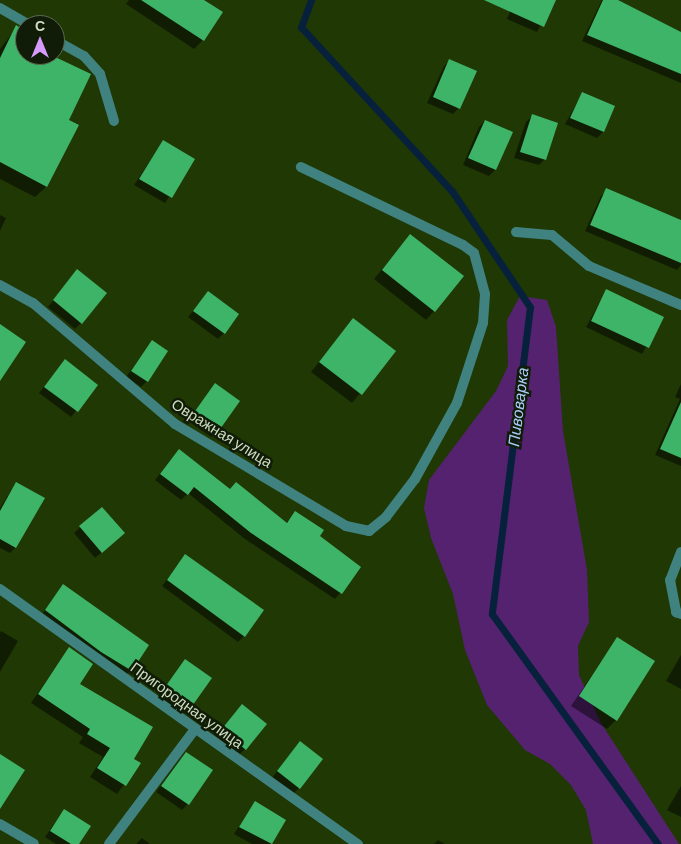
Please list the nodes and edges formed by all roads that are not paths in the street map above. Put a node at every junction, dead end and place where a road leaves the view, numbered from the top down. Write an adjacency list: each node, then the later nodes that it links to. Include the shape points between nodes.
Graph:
1 (0, 8): 2 (street)
2 (15, 17)
3 (65, 46): 4 (street, via 84,56 100,74)
4 (114, 121)
5 (301, 167): 7 (street, Овражная улица, via 464,245 474,253 485,294 483,323 457,403 415,479 386,517 369,531 346,526 175,424 33,304)
6 (516, 232): 8 (street, via 552,235 589,266)
7 (0, 285)
8 (681, 305)
9 (681, 552): 11 (street, via 670,580)
10 (0, 589): 12 (street, Пригородная улица)
11 (679, 613)
12 (195, 729): 15 (street); 16 (street, Пригородная улица)
13 (0, 824): 14 (street)
14 (34, 844)
15 (110, 844)
16 (358, 844)

